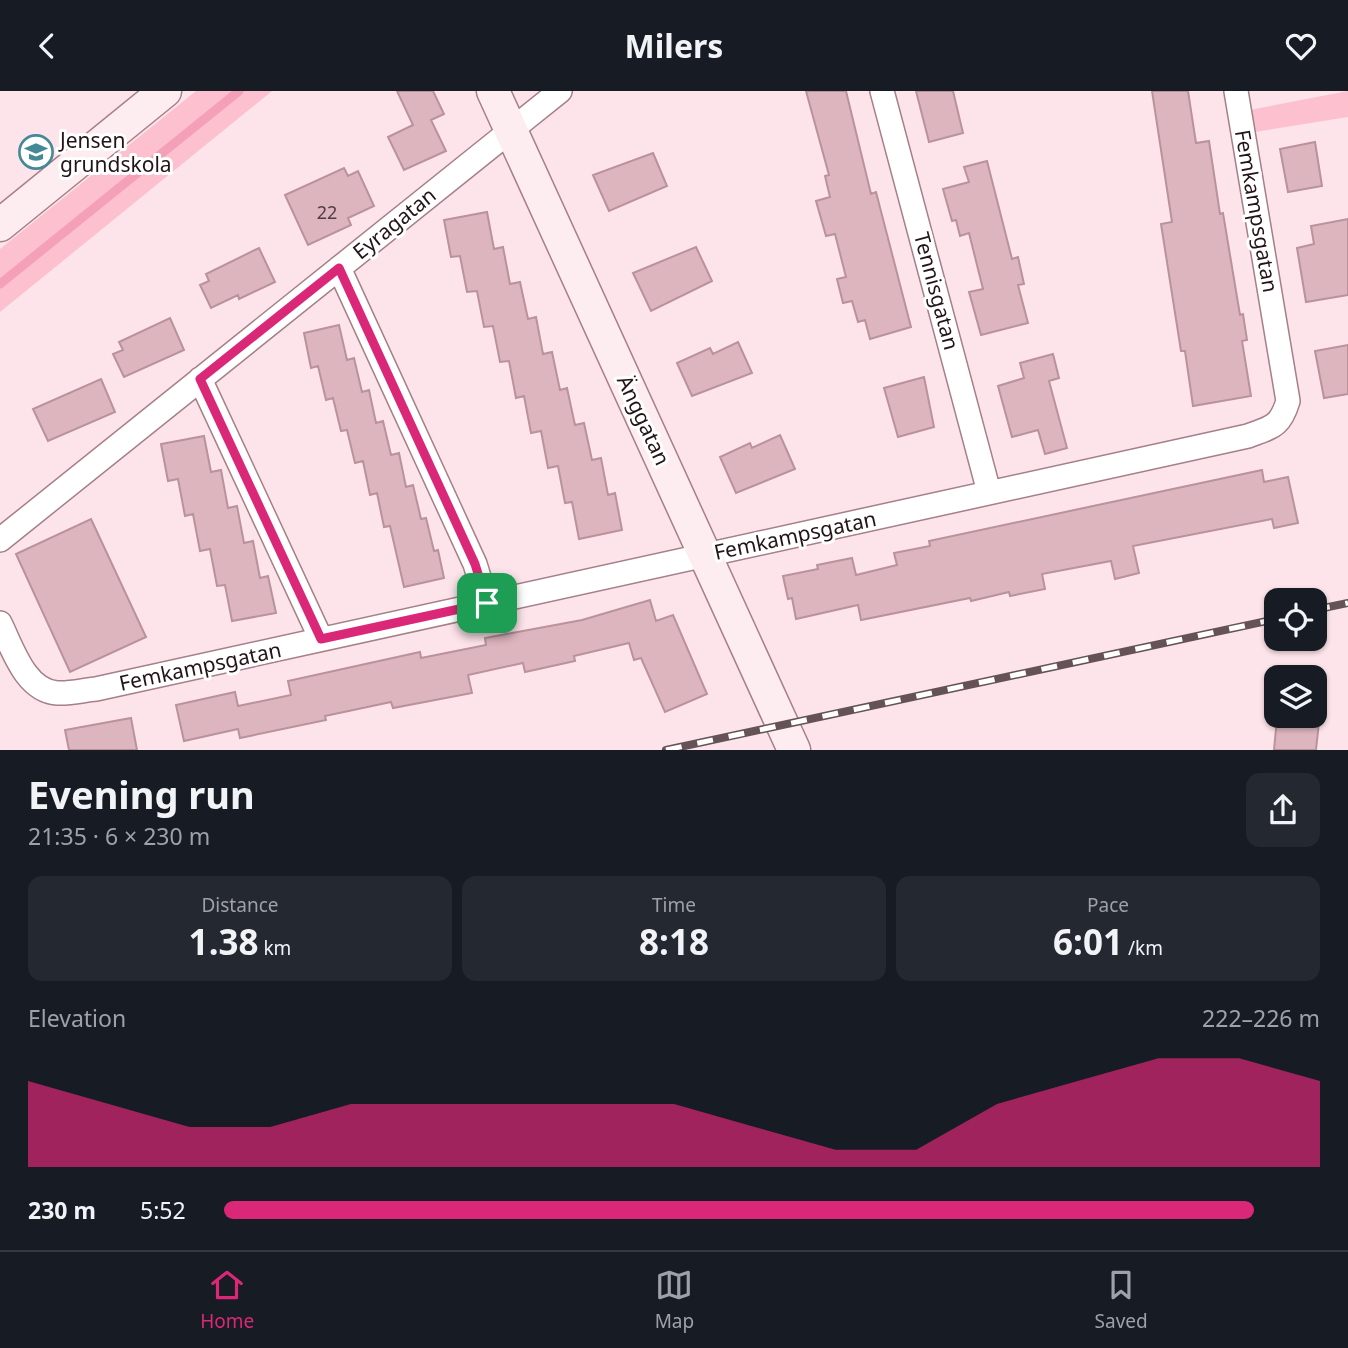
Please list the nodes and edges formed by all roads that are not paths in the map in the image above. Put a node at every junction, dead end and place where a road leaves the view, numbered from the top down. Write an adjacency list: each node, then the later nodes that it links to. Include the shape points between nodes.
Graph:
1 (166, 91): 7 (street)
2 (493, 91): 6 (street, Änggatan)
3 (560, 91): 6 (street, Eyragatan)
4 (882, 91): 10 (street, Tennisgatan)
5 (1236, 91): 10 (street, Femkampsgatan, via 1284,370 1288,401 1282,420 1248,436)
6 (511, 130): 8 (street, Eyragatan); 12 (street, Änggatan)
7 (0, 225)
8 (339, 268): 9 (street, Eyragatan); 13 (street, via 475,564)
9 (200, 379): 11 (street, Eyragatan); 15 (street)
10 (989, 492): 12 (street, Femkampsgatan)
11 (0, 540)
12 (705, 555): 13 (street, Femkampsgatan); 16 (street, Änggatan)
13 (487, 603): 15 (street, Femkampsgatan)
14 (3, 629): 15 (street, Femkampsgatan, via 38,688 56,693)
15 (321, 639)
16 (794, 750)

